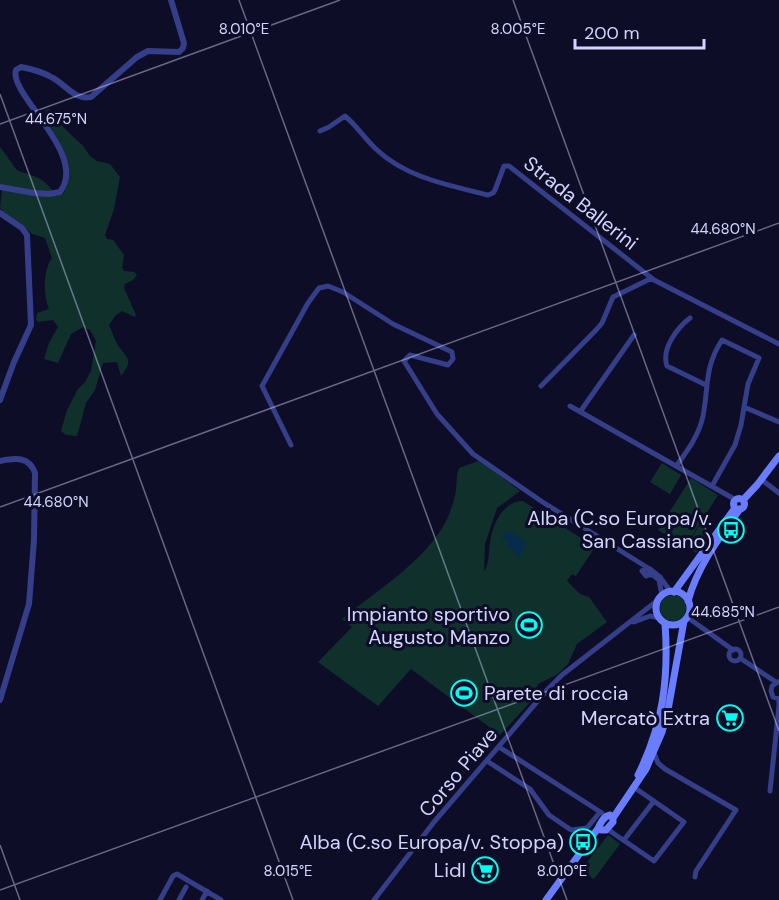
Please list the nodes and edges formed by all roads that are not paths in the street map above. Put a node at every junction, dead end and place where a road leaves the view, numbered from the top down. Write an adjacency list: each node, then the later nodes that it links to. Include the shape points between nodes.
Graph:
1 (171, 0): 3 (street, via 183,48 178,52 147,51 91,97 76,95 39,71 21,67 16,70 16,80 62,154 66,183 60,192 49,194)
2 (320, 131): 5 (street, Strada Ballerini, via 345,116 392,162 421,178 488,195 495,190 502,168 509,166)
3 (0, 187)
4 (0, 213): 11 (street, via 27,235 31,306 31,325)
5 (652, 278): 8 (street, Strada Ballerini); 10 (street, via 613,297 602,323)
6 (690, 318): 9 (street, via 670,341 665,362)
7 (634, 335): 14 (street)
8 (779, 344)
9 (706, 385): 13 (street, via 713,354 722,340 759,358); 19 (street, via 699,430)
10 (541, 386)
11 (0, 400)
12 (570, 406): 14 (street)
13 (744, 407): 15 (street); 21 (street, via 735,445)
14 (580, 412): 19 (street)
15 (779, 422)
16 (291, 444): 24 (street, via 262,386 308,303 320,288 328,286 393,324 452,352 453,359 448,365 410,355 404,361 437,414 473,454)
17 (779, 456): 20 (main road)
18 (0, 461): 34 (street, via 25,460 35,473 29,604)
19 (677, 465): 21 (street)
20 (762, 480): 22 (street); 23 (main road)
21 (712, 486): 23 (street)
22 (779, 493)
23 (738, 504): 25 (main road); 27 (main road, via 705,560)
24 (647, 571): 25 (street, via 660,576); 26 (street, via 659,580)
25 (673, 592): 26 (main road); 27 (main road)
26 (660, 598): 29 (main road, via 656,610); 30 (street, Corso Piave)
27 (688, 601): 28 (main road)
28 (685, 619): 29 (main road, via 675,625); 31 (street); 37 (main road, via 668,710)
29 (662, 621): 30 (street, via 650,616); 44 (main road, via 666,681 657,732 638,774)
30 (627, 625): 36 (street, Corso Piave, via 562,675)
31 (733, 650): 32 (street, via 740,651); 32 (street, via 731,659)
32 (740, 658): 33 (street)
33 (777, 682): 35 (street, via 771,692 779,699)
34 (0, 700)
35 (779, 705): 42 (street)
36 (499, 747): 38 (street, Corso Piave); 44 (street)
37 (654, 753): 39 (main road); 40 (street)
38 (487, 761): 44 (street, via 530,789 549,815 571,830 587,828); 54 (street, Corso Piave)
39 (646, 769): 40 (street); 41 (main road)
40 (665, 769): 47 (street, via 736,810)
41 (635, 788): 43 (street); 44 (main road)
42 (770, 790)
43 (654, 801): 46 (street); 46 (street, via 684,822 654,861)
44 (608, 815): 45 (main road)
45 (603, 829): 46 (street); 55 (main road); 55 (main road)
46 (624, 840)
47 (695, 877)
48 (186, 887): 51 (street)
49 (207, 891): 50 (street, via 177,874); 52 (street); 53 (street)
50 (160, 900)
51 (179, 900)
52 (202, 900)
53 (221, 900)
54 (374, 900)
55 (548, 900)

